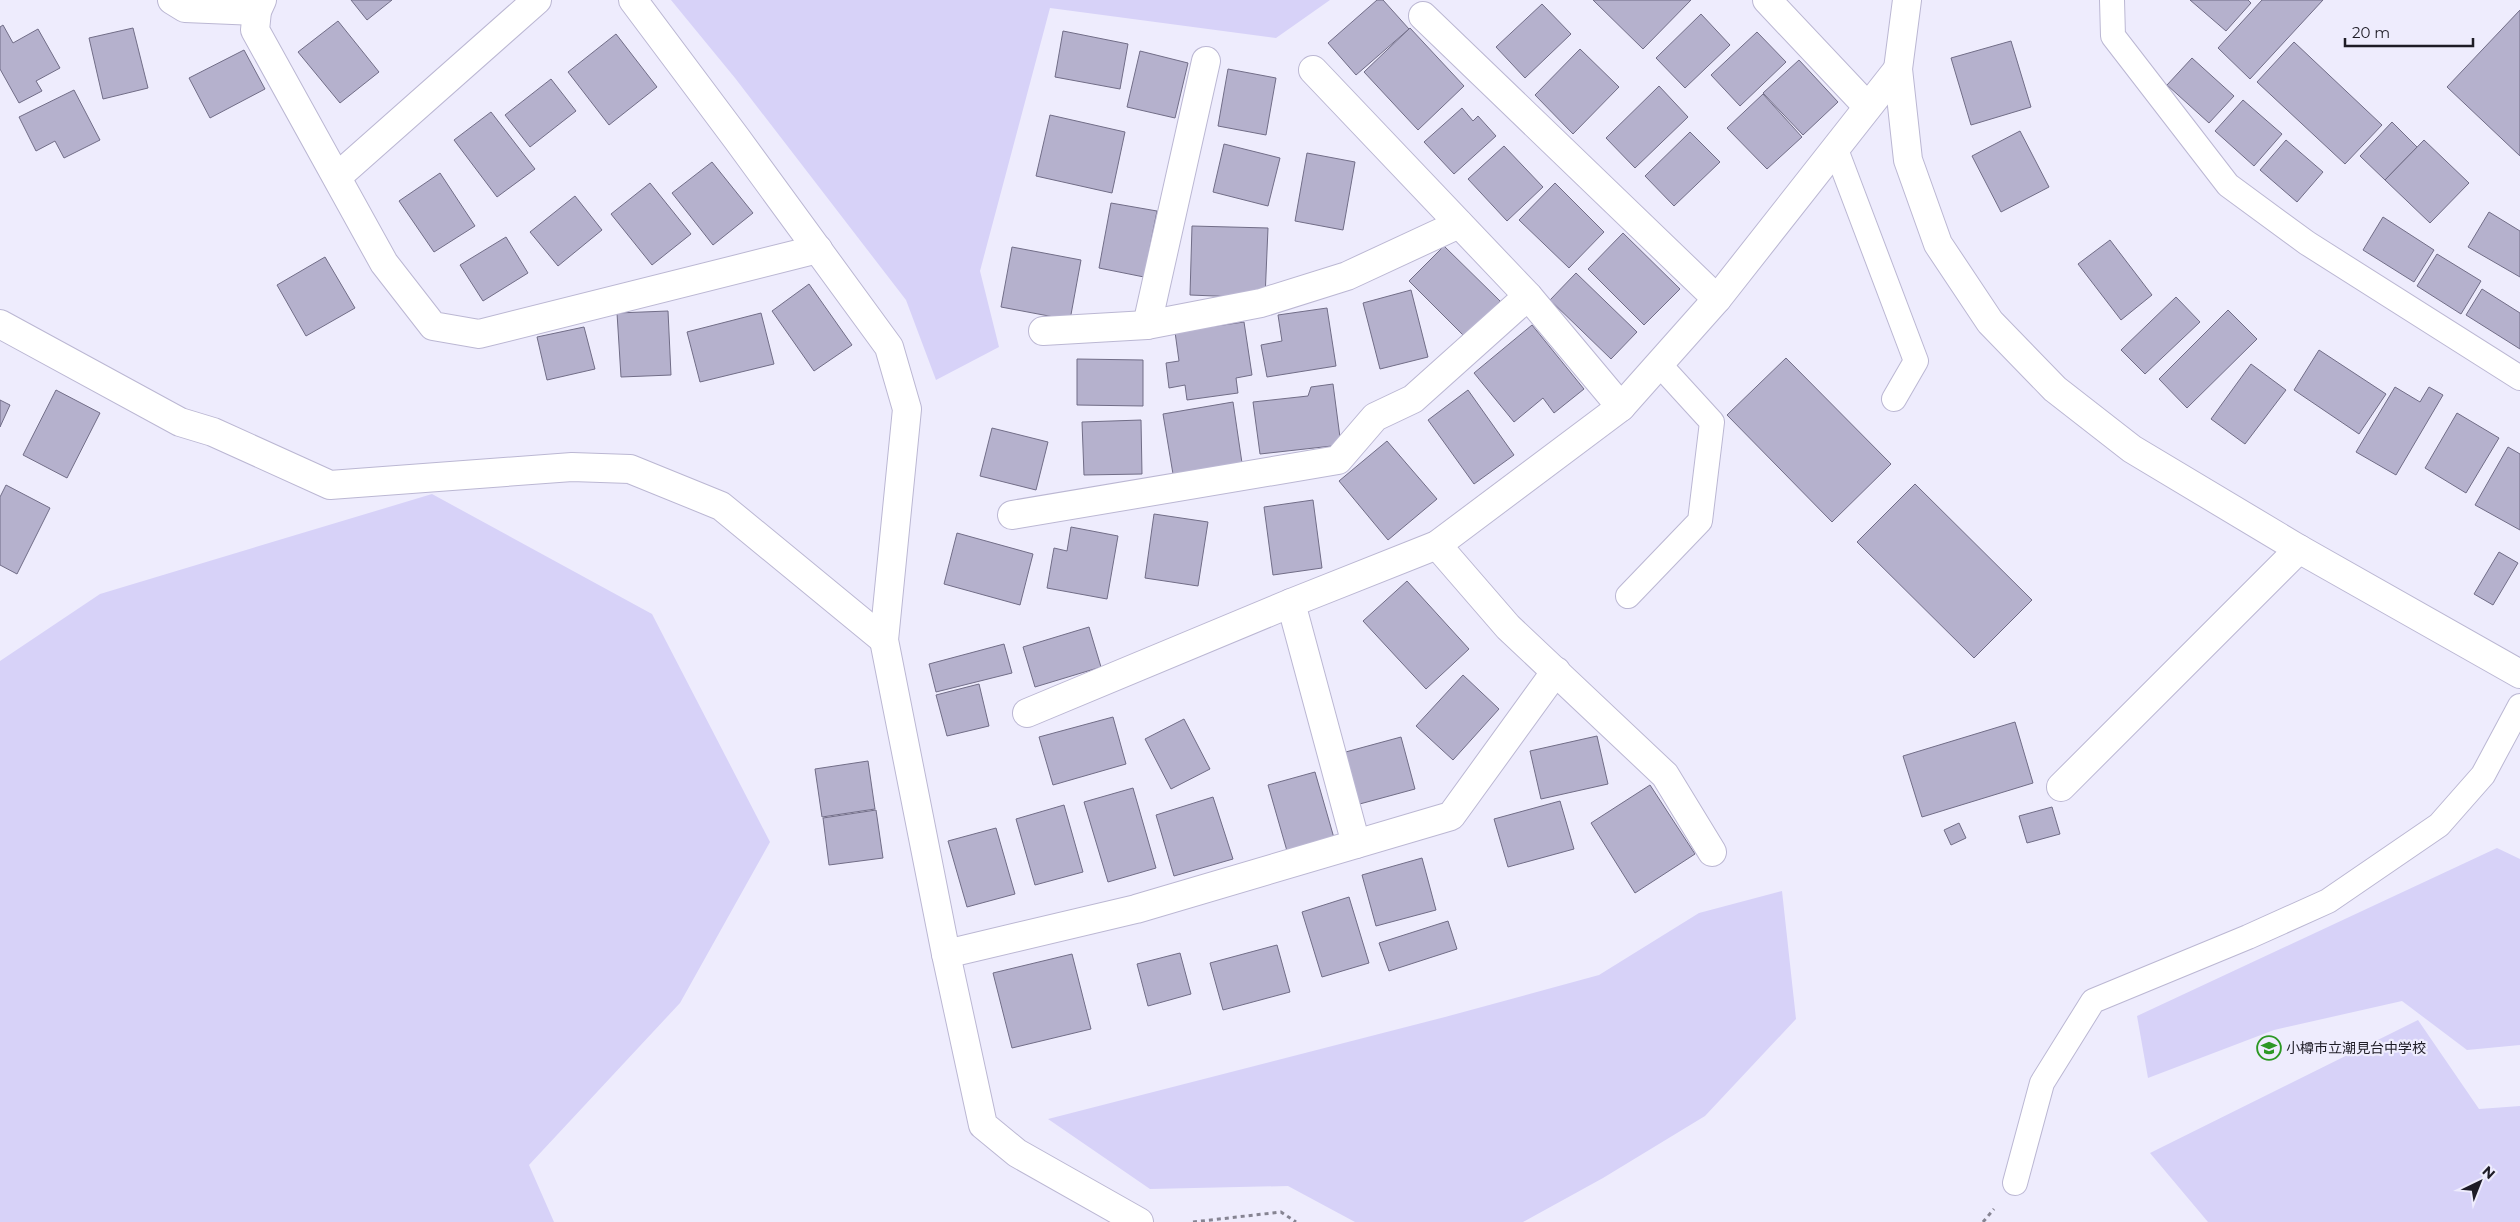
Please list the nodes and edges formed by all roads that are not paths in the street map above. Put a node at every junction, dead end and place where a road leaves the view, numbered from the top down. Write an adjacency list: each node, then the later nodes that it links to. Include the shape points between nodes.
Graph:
1 (172, 0): 7 (street, via 185,8)
2 (537, 0): 14 (street)
3 (632, 0): 16 (street)
4 (1767, 0): 12 (street)
5 (1907, 0): 10 (street)
6 (2112, 0): 23 (lane, via 2113,36 2228,186 2307,243)
7 (260, 6): 14 (street, via 255,30)
8 (1423, 16): 18 (street)
9 (1206, 61): 20 (street)
10 (1898, 69): 12 (street); 28 (street, via 1908,160 1938,244 1990,322 2055,389 2132,448)
11 (1313, 70): 15 (street)
12 (1868, 106): 13 (street)
13 (1835, 147): 18 (street); 24 (lane, via 1916,361)
14 (337, 177): 16 (street, via 384,263 433,326 479,334)
15 (1459, 224): 17 (street); 20 (street, via 1347,276 1261,303)
16 (818, 249): 31 (street, via 889,347 907,408)
17 (1528, 296): 25 (street); 26 (street, via 1413,399 1375,417 1338,460)
18 (1717, 299): 22 (street)
19 (0, 324): 31 (street, via 180,422 213,432 330,485 572,467 630,469 721,506)
20 (1148, 325): 21 (street)
21 (1043, 331)
22 (1659, 364): 25 (street); 29 (lane, via 1712,422 1700,521)
23 (2520, 378)
24 (1894, 399)
25 (1621, 407): 27 (street)
26 (1012, 515)
27 (1437, 545): 30 (street); 32 (street, via 1508,627)
28 (2299, 549): 33 (street); 36 (street)
29 (1628, 596)
30 (1291, 603): 35 (street); 37 (street)
31 (884, 640): 39 (street)
32 (1556, 671): 37 (street, via 1451,816); 38 (street, via 1666,775)
33 (2520, 674)
34 (2520, 706): 40 (lane, via 2483,775 2439,824 2328,901 2092,1002 2042,1083)
35 (1027, 713)
36 (2061, 787)
37 (1356, 844): 39 (street, via 1136,909)
38 (1712, 852)
39 (946, 954): 41 (street, via 983,1125 1018,1153)
40 (2015, 1183)
41 (1139, 1222)

